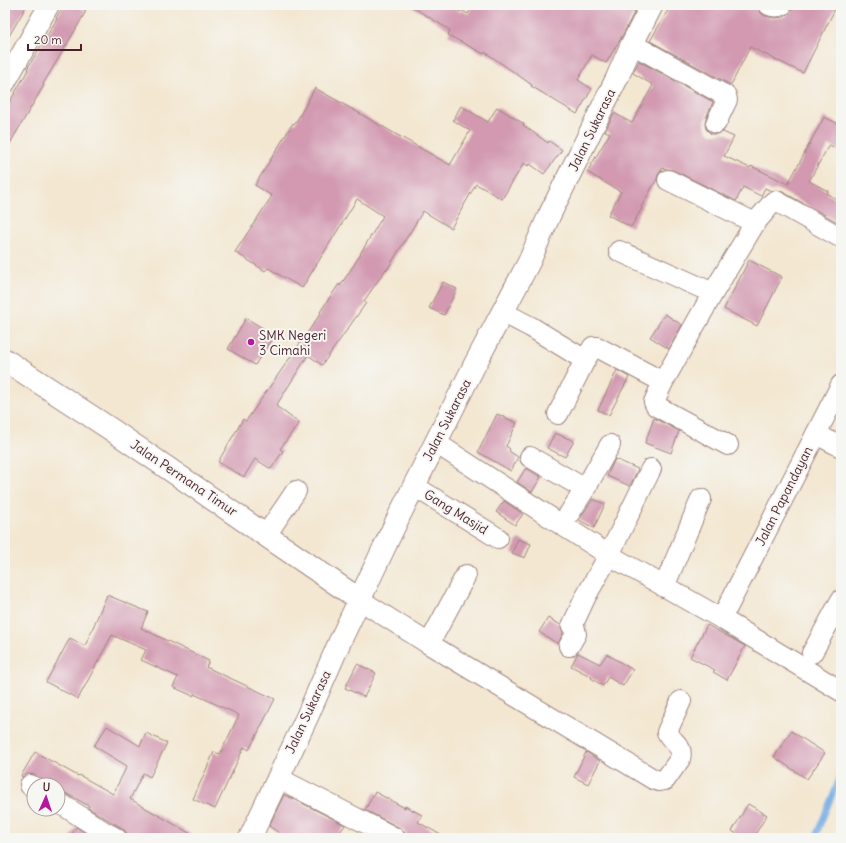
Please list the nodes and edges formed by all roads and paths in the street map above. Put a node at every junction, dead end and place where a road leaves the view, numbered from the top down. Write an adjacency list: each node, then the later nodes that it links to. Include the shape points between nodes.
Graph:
1 (49, 5): 6 (street)
2 (652, 5): 5 (street, Jalan Sukarasa)
3 (769, 5): 4 (street)
4 (782, 5)
5 (632, 44): 7 (street, via 726,96 727,100); 13 (street, Jalan Sukarasa, via 529,262)
6 (5, 83)
7 (716, 123)
8 (668, 180): 9 (street)
9 (755, 223): 10 (street, via 776,201); 12 (street)
10 (838, 236)
11 (619, 251): 12 (street)
12 (713, 293): 16 (street)
13 (502, 312): 15 (street); 20 (street, Jalan Sukarasa)
14 (5, 360): 31 (street, Jalan Permana Timur)
15 (585, 360): 16 (street, via 593,347 597,347); 18 (street)
16 (663, 382): 22 (street, via 654,402 656,406)
17 (841, 385): 19 (street, Jalan Papandayan)
18 (558, 414)
19 (816, 434): 23 (street); 38 (street, Jalan Papandayan)
20 (436, 443): 26 (street, Jalan Sukarasa); 30 (street)
21 (610, 445): 27 (street)
22 (728, 445)
23 (841, 447)
24 (530, 457): 27 (street)
25 (651, 469): 33 (street)
26 (414, 486): 32 (street, Gang Masjid); 36 (street, Jalan Sukarasa)
27 (585, 489): 30 (street)
28 (296, 491): 31 (street)
29 (700, 499): 35 (street)
30 (562, 525): 33 (street)
31 (266, 535): 36 (street, Jalan Permana Timur)
32 (498, 538)
33 (609, 555): 35 (street); 40 (street, via 572,626 576,634)
34 (466, 575): 39 (street)
35 (664, 587): 42 (street)
36 (360, 600): 39 (street); 44 (street, Jalan Sukarasa)
37 (841, 600): 41 (street)
38 (727, 608)
39 (429, 644): 43 (street, via 659,781 665,780 682,754 667,732)
40 (569, 646)
41 (812, 653)
42 (841, 691)
43 (681, 701)
44 (278, 778): 47 (street, Jalan Sukarasa); 48 (street)
45 (66, 807): 46 (street)
46 (116, 838)
47 (250, 838)
48 (394, 838)

